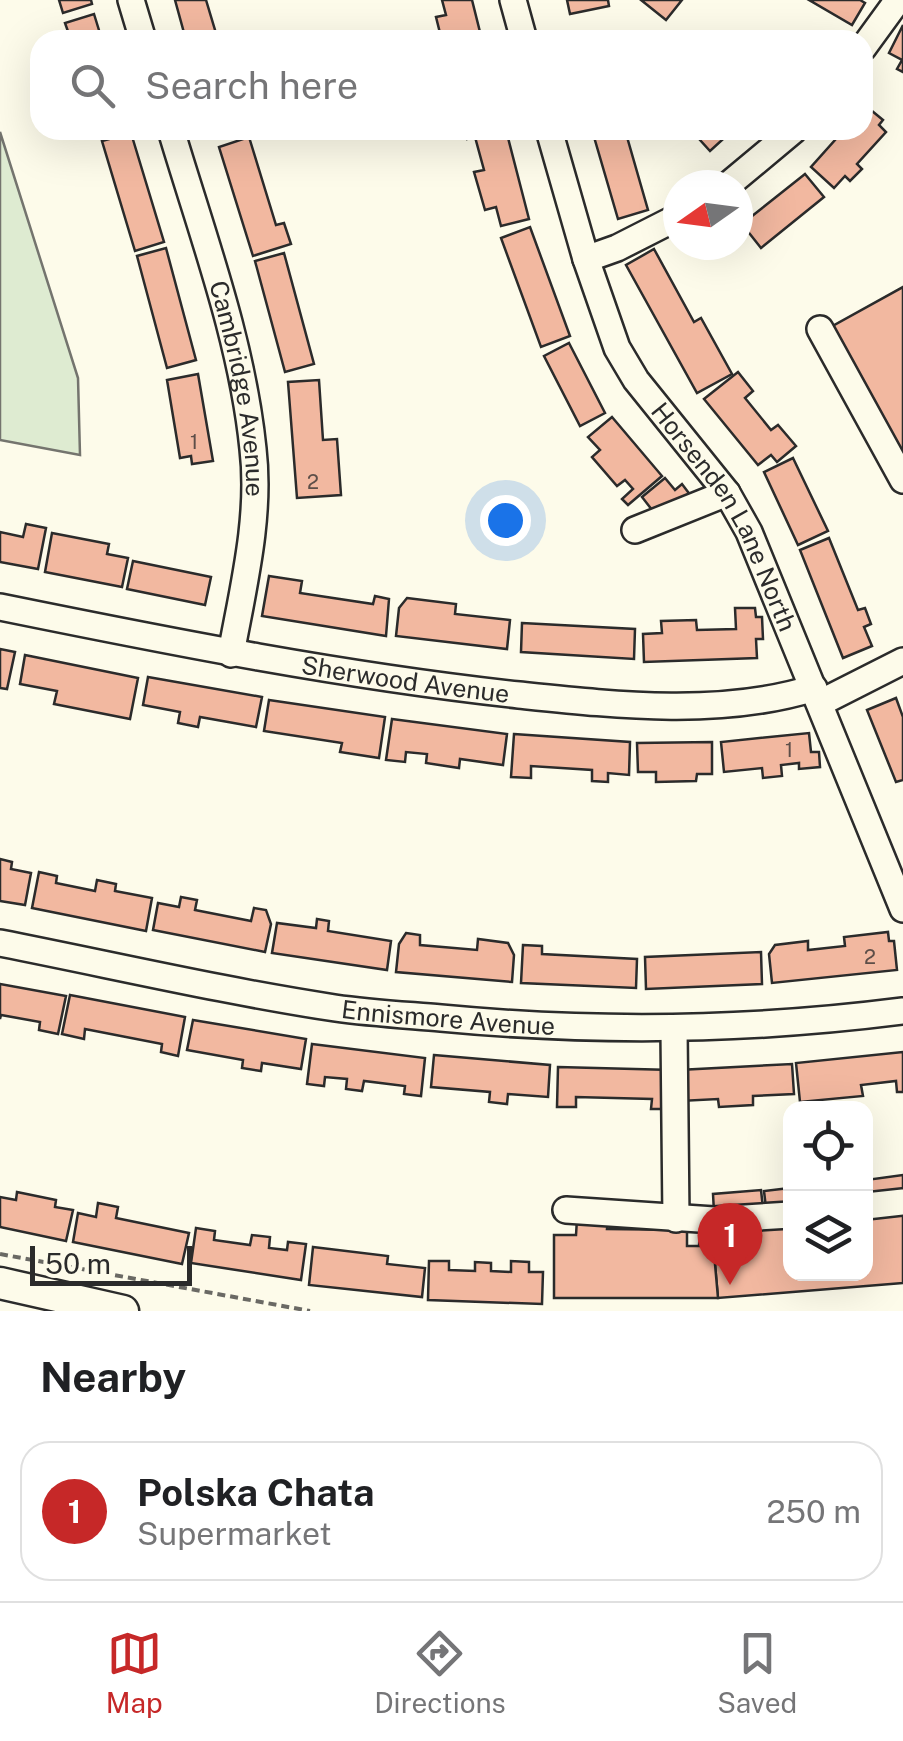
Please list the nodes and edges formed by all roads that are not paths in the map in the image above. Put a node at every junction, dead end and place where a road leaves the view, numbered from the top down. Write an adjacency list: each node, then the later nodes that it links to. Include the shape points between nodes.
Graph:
1 (131, 0): 4 (street)
2 (513, 0): 5 (street)
3 (898, 0): 6 (street)
4 (141, 30)
5 (521, 30)
6 (873, 34)
7 (173, 140): 18 (street, Cambridge Avenue, via 225,311 254,450 251,540)
8 (552, 140): 12 (street, Horsenden Lane North)
9 (782, 140): 10 (street)
10 (746, 170)
11 (663, 225): 12 (street)
12 (586, 258): 15 (street, Horsenden Lane North, via 616,348)
13 (820, 329): 14 (street)
14 (903, 480)
15 (727, 492): 16 (street); 20 (street, Horsenden Lane North)
16 (635, 530)
17 (0, 607): 18 (street, Sherwood Avenue)
18 (231, 654): 20 (street, Sherwood Avenue, via 612,705)
19 (903, 660): 20 (street, Sherwood Avenue)
20 (817, 695): 21 (street, Horsenden Lane North)
21 (903, 909)
22 (0, 943): 24 (street, Ennismore Avenue, via 340,1009 536,1028)
23 (903, 1011): 24 (street, Ennismore Avenue)
24 (674, 1030): 29 (street)
25 (903, 1202): 26 (street)
26 (873, 1205)
27 (566, 1210): 29 (street)
28 (783, 1215): 29 (street)
29 (676, 1218)
30 (0, 1283): 31 (main road)
31 (123, 1311)

